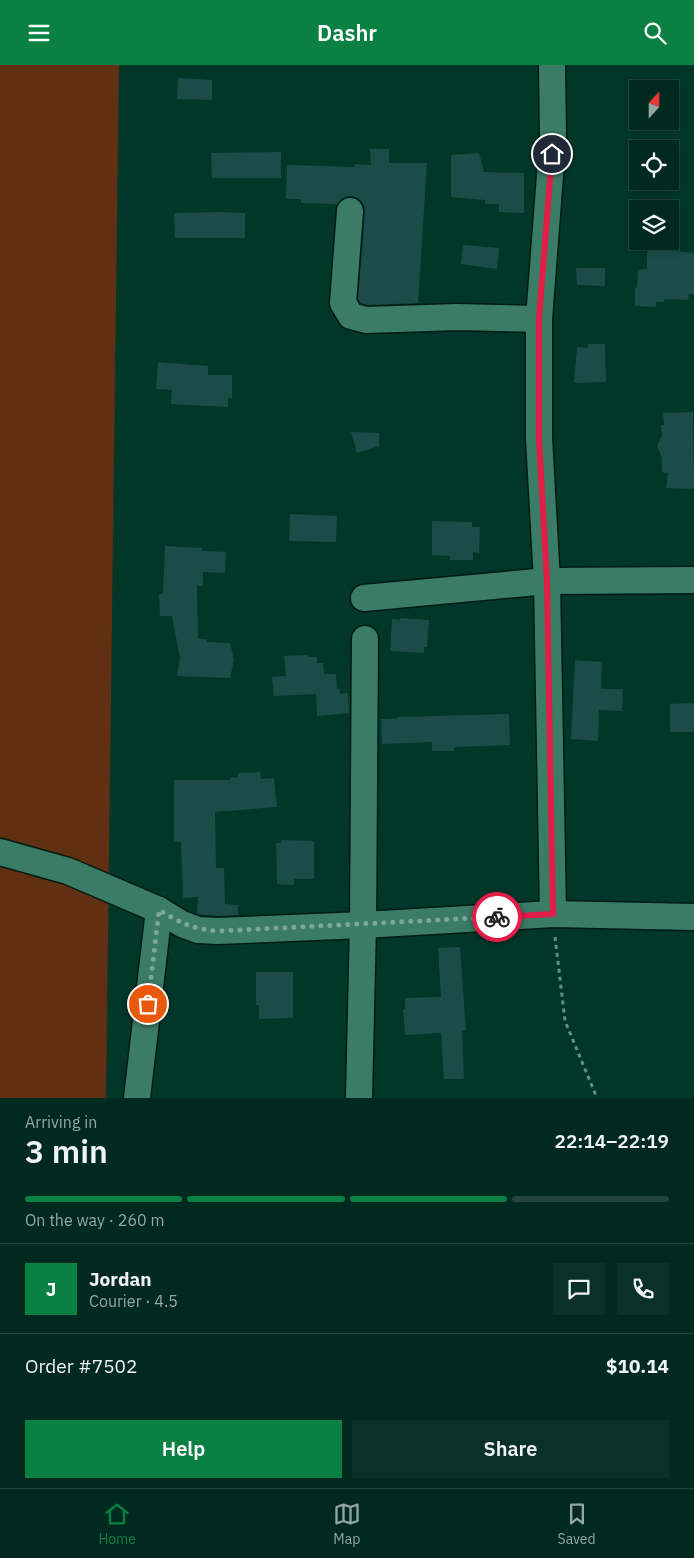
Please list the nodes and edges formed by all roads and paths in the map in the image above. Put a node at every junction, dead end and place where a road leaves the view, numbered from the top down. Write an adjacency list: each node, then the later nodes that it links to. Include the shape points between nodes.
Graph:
1 (552, 65): 3 (street, via 553,136)
2 (350, 211): 3 (street, via 343,303 351,316 357,319)
3 (539, 319): 5 (street, via 539,438)
4 (694, 580): 5 (street)
5 (547, 581): 6 (street); 10 (street)
6 (364, 598)
7 (365, 639): 12 (street)
8 (0, 853): 9 (street, via 68,871)
9 (159, 910): 12 (street, via 182,924 218,931); 13 (street)
10 (553, 914): 11 (street); 12 (street); 15 (path, via 565,1021)
11 (694, 917)
12 (363, 925): 14 (street)
13 (137, 1098)
14 (359, 1098)
15 (597, 1098)

